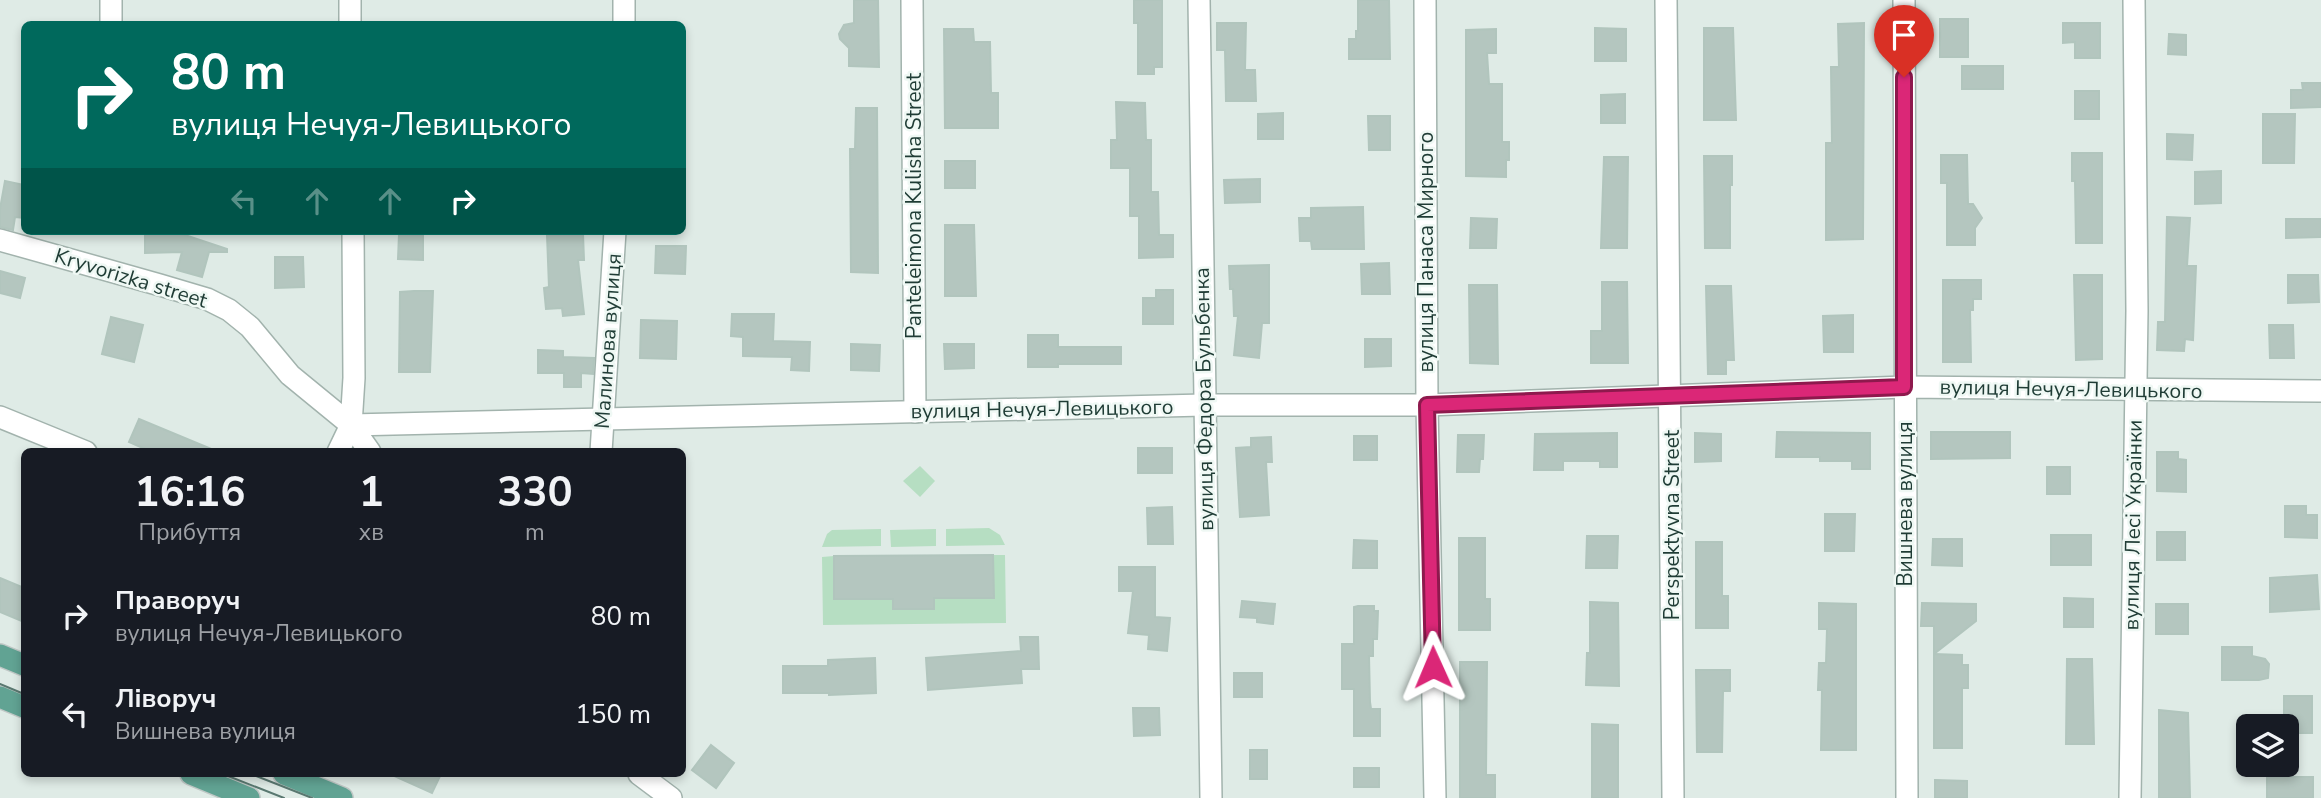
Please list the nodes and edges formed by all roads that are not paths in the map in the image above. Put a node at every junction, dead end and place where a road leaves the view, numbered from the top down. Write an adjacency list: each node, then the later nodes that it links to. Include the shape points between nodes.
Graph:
1 (111, 0): 10 (street)
2 (350, 0): 11 (street)
3 (624, 0): 12 (street)
4 (912, 0): 22 (street, Panteleimona Kulisha Street)
5 (1199, 0): 20 (street, вулиця Федора Бульбенка)
6 (1425, 0): 21 (street, вулиця Панаса Мирного)
7 (1666, 0): 19 (street, Perspektyvna Street)
8 (1904, 0): 16 (street, Вишнева вулиця)
9 (2134, 0): 17 (street, вулиця Лесі Українки)
10 (111, 21)
11 (350, 21)
12 (624, 21)
13 (352, 235): 25 (street)
14 (615, 235): 24 (street, Малинова вулиця)
15 (0, 240): 25 (street, Kryvorizka street, via 206,299 229,310 250,327 290,375)
16 (1904, 387): 17 (street, вулиця Нечуя-Левицького); 19 (street, вулиця Нечуя-Левицького); 43 (street, Вишнева вулиця)
17 (2135, 390): 18 (street, вулиця Нечуя-Левицького); 44 (street, вулиця Лесі Українки)
18 (2321, 391)
19 (1671, 396): 21 (street, вулиця Нечуя-Левицького); 42 (street, Perspektyvna Street)
20 (1204, 405): 21 (street, вулиця Нечуя-Левицького); 22 (street, вулиця Нечуя-Левицького); 40 (street, вулиця Федора Бульбенка)
21 (1427, 405): 41 (street, вулиця Панаса Мирного)
22 (915, 412): 24 (street, вулиця Нечуя-Левицького)
23 (0, 417): 26 (street)
24 (603, 419): 25 (street, вулиця Нечуя-Левицького); 29 (street, Малинова вулиця)
25 (351, 425): 27 (street); 28 (street, Kryvorizka street)
26 (76, 448)
27 (340, 448)
28 (367, 448)
29 (600, 448)
30 (0, 655): 31 (main road)
31 (21, 664)
32 (0, 697): 33 (main road)
33 (21, 706)
34 (201, 777): 37 (main road)
35 (291, 777): 38 (main road)
36 (643, 777): 39 (street)
37 (250, 798)
38 (342, 798)
39 (671, 798)
40 (1211, 798)
41 (1435, 798)
42 (1673, 798)
43 (1907, 798)
44 (2130, 798)

